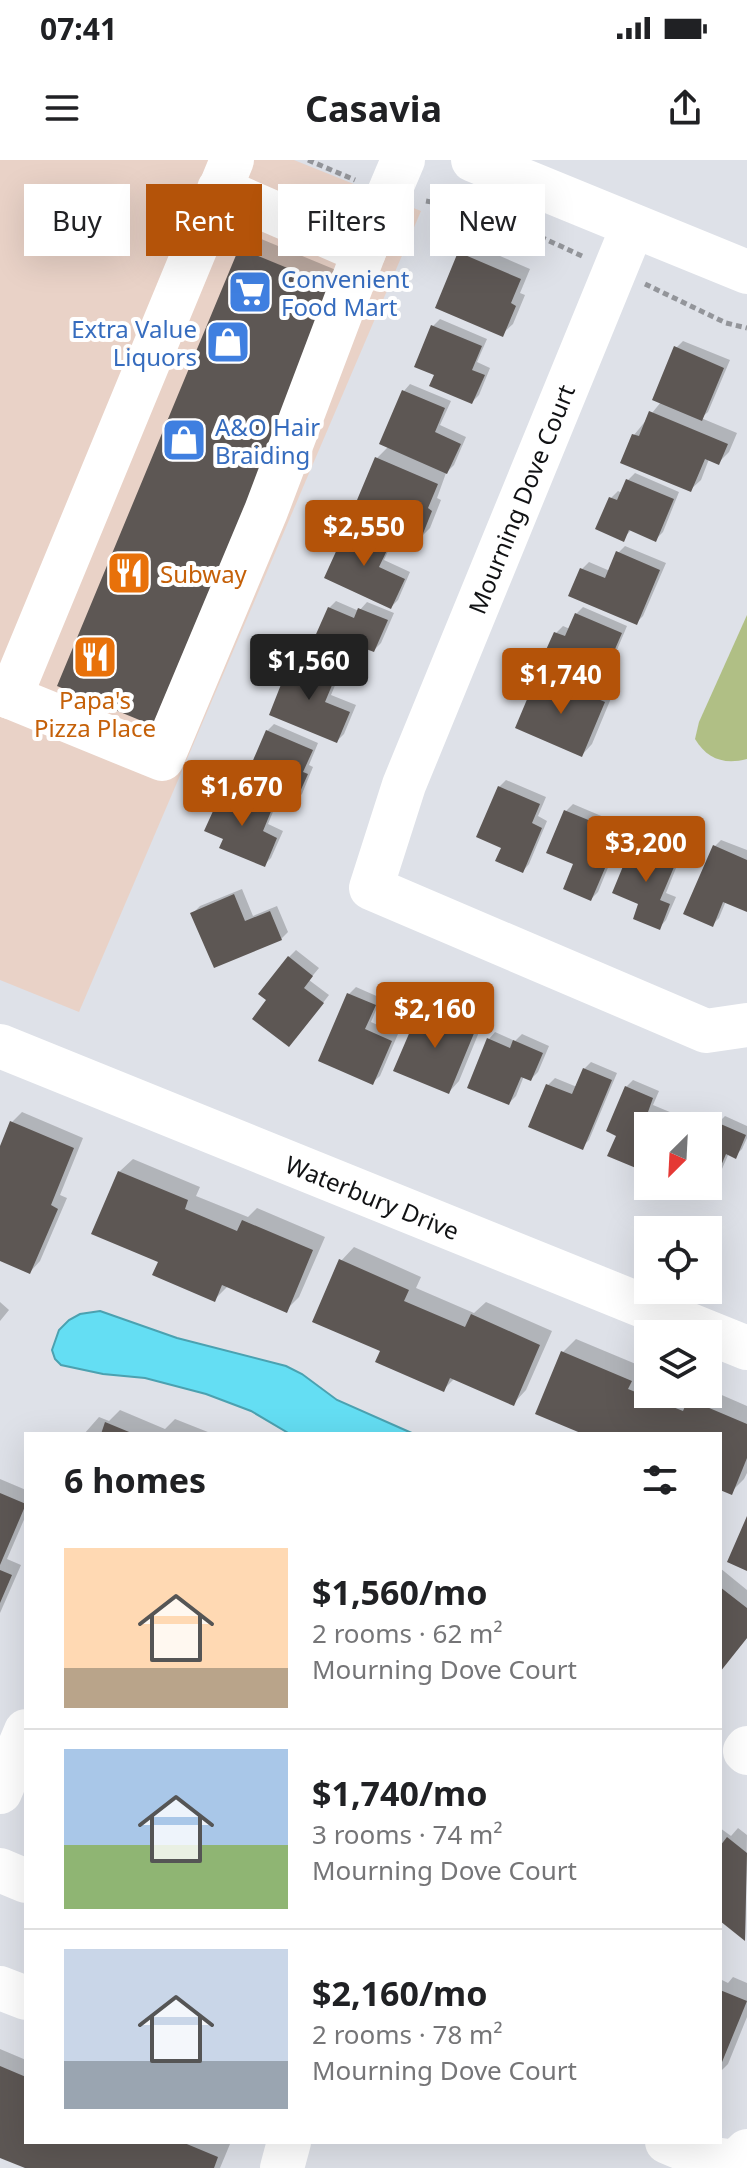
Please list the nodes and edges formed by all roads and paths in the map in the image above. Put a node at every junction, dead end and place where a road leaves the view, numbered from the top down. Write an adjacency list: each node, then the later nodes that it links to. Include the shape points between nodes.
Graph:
1 (308, 160): 4 (path)
2 (473, 160): 6 (street)
3 (226, 174): 5 (street); 12 (street)
4 (396, 176): 8 (path, via 412,198 493,216)
5 (278, 203)
6 (633, 226): 9 (street); 13 (street, Mourning Dove Court, via 404,785 371,888 706,1031)
7 (362, 256): 12 (street, via 266,511 162,759)
8 (588, 259)
9 (747, 272)
10 (640, 282): 11 (path)
11 (747, 328)
12 (5, 695)
13 (747, 1025)
14 (0, 1046): 15 (street, Waterbury Drive)
15 (747, 1348)
16 (24, 1736): 17 (street)
17 (0, 1792)
18 (0, 1870): 19 (street)
19 (24, 1880)
20 (0, 1988): 21 (street)
21 (24, 1997)
22 (288, 2144): 25 (street)
23 (672, 2144): 24 (street, via 706,2158)
24 (741, 2157)
25 (282, 2168)

